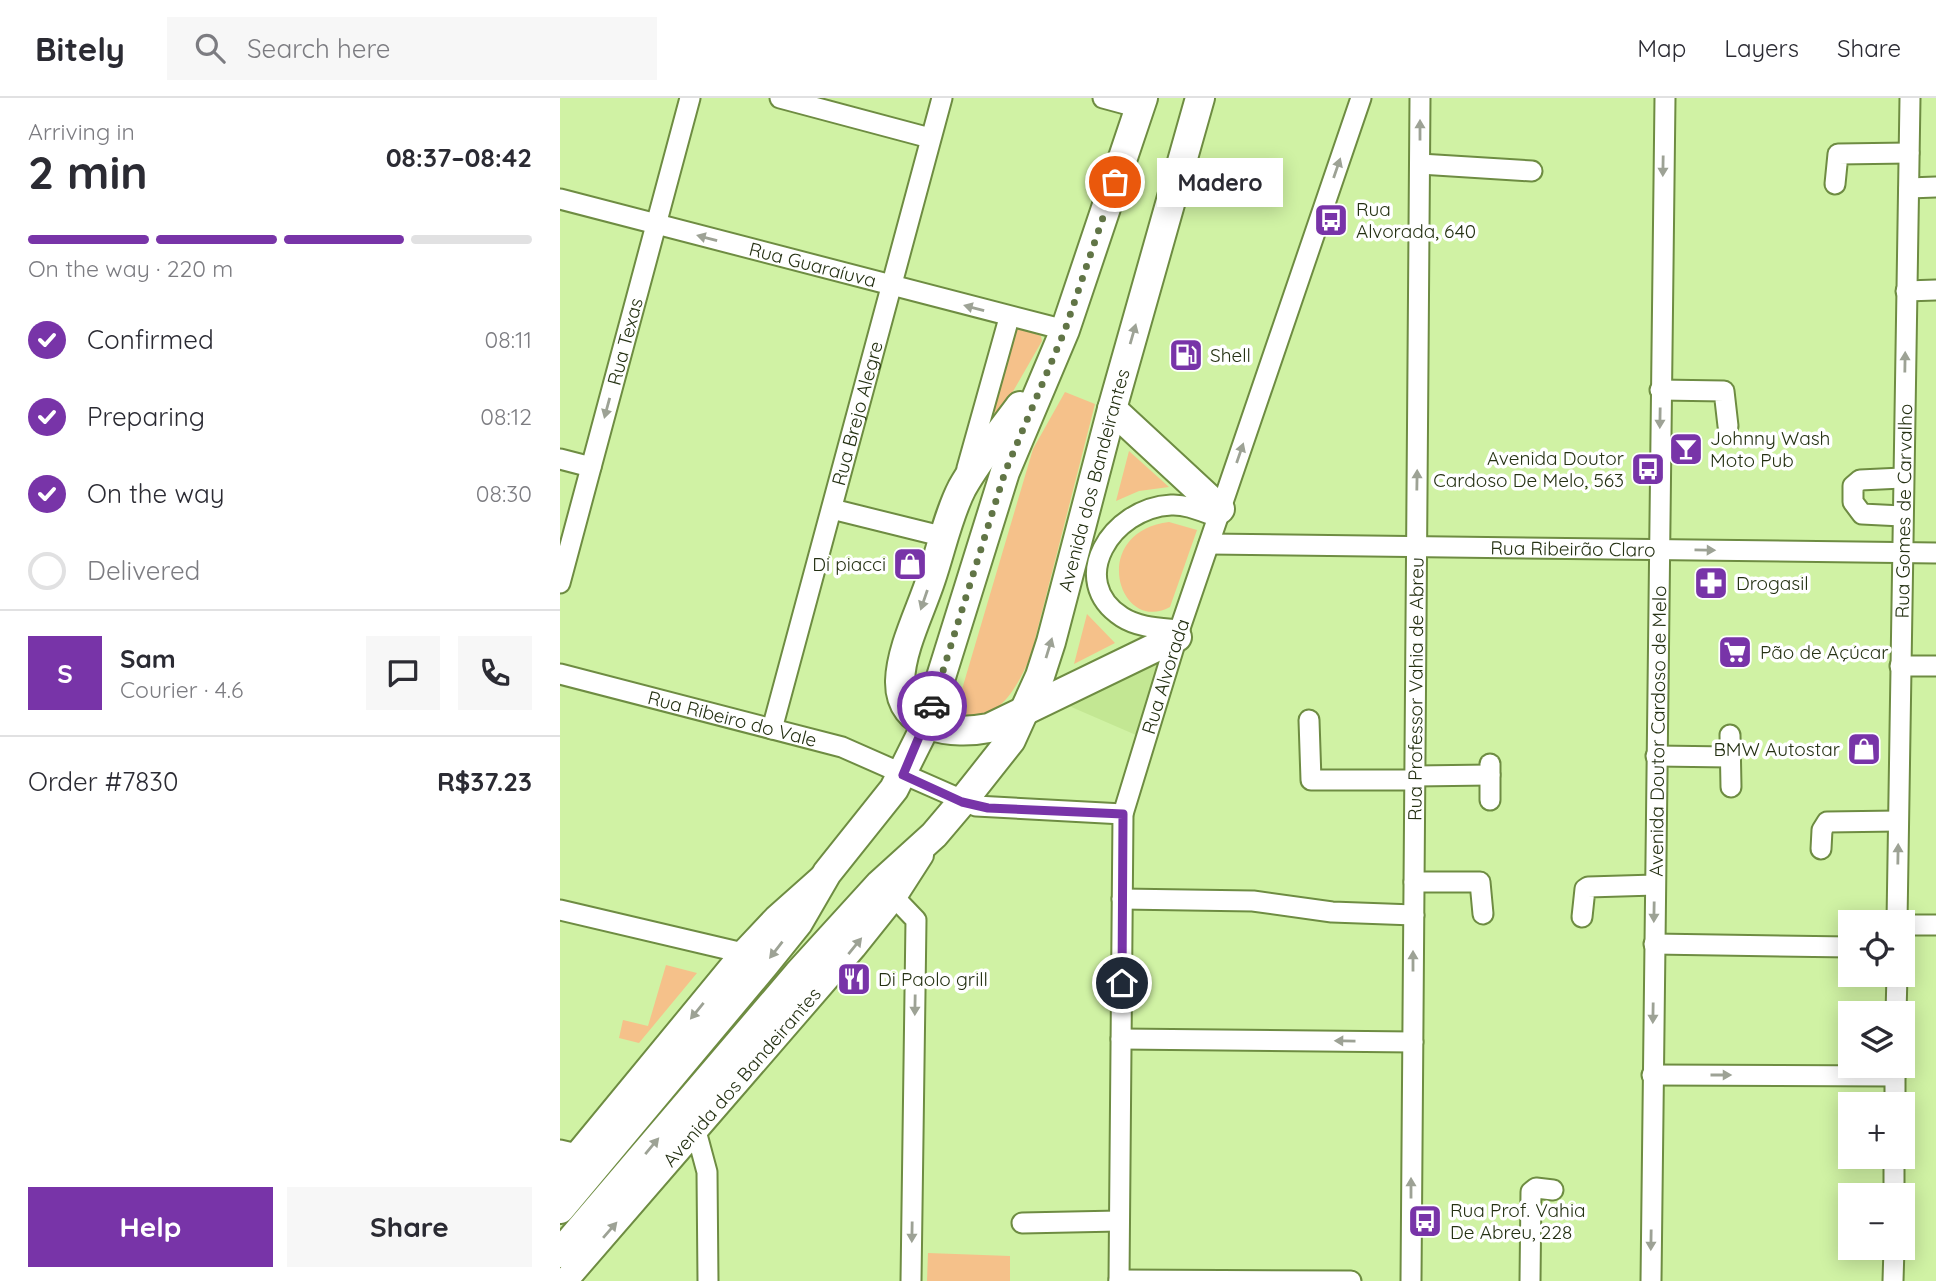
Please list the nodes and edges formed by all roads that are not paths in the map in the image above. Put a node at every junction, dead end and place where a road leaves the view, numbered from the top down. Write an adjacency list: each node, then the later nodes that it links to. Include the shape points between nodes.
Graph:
1 (690, 98): 19 (street, Rua Texas)
2 (780, 98): 11 (street)
3 (942, 98): 11 (street, Rua Brejo Alegre)
4 (1102, 98): 10 (street)
5 (1200, 98): 27 (highway, Avenida dos Bandeirantes, one-way to 5)
6 (1361, 98): 34 (street, Rua Alvorada, one-way to 6)
7 (1420, 98): 13 (street, Rua Professor Vahia de Abreu, one-way to 7)
8 (1665, 98): 26 (street, Avenida Doutor Cardoso de Melo, one-way to 26)
9 (1910, 98): 12 (street, Rua Gomes de Carvalho)
10 (1142, 103): 24 (highway)
11 (930, 138): 20 (street, Rua Brejo Alegre)
12 (1909, 153): 15 (street, via 1838,154); 17 (street, Rua Gomes de Carvalho)
13 (1420, 164): 14 (street); 38 (street, Rua Professor Vahia de Abreu, one-way to 13)
14 (1532, 171)
15 (1835, 184)
16 (1936, 187): 17 (street)
17 (1909, 188): 21 (street, Rua Gomes de Carvalho)
18 (560, 198): 19 (street, Rua Guaraíuva)
19 (656, 224): 20 (street, Rua Guaraíuva, one-way to 19); 30 (street, Rua Texas, one-way to 30)
20 (891, 286): 23 (street, Rua Guaraíuva, one-way to 20); 33 (street, Rua Brejo Alegre)
21 (1906, 290): 22 (street); 31 (street, Rua Gomes de Carvalho, one-way to 21)
22 (1936, 290)
23 (1009, 317): 24 (street, Rua Guaraíuva); 32 (street)
24 (1065, 330): 25 (highway)
25 (1051, 363): 32 (highway); 49 (highway, via 1005,472)
26 (1660, 390): 28 (street, via 1724,391); 39 (street, Avenida Doutor Cardoso de Melo, one-way to 39)
27 (1112, 408): 34 (highway); 47 (highway, Avenida dos Bandeirantes, one-way to 27, via 1051,642)
28 (1728, 426)
29 (560, 459): 30 (street)
30 (591, 467): 42 (street, Rua Texas)
31 (1902, 478): 35 (street, Rua Gomes de Carvalho); 35 (street, via 1860,480 1853,486 1853,502 1862,514)
32 (961, 489): 36 (highway)
33 (832, 509): 36 (street); 50 (street, Rua Brejo Alegre)
34 (1219, 513): 37 (street, Rua Alvorada); 43 (street, via 1155,507 1122,522 1102,549 1098,576 1109,607 1138,625)
35 (1902, 516): 40 (street, Rua Gomes de Carvalho)
36 (946, 537): 49 (highway, one-way to 49, via 900,680 905,702)
37 (1209, 544): 38 (street, Rua Ribeirão Claro); 43 (street, Rua Alvorada)
38 (1416, 548): 39 (street, Rua Ribeirão Claro); 55 (street, Rua Professor Vahia de Abreu)
39 (1658, 550): 40 (street, Rua Ribeirão Claro, one-way to 40); 52 (street, Avenida Doutor Cardoso de Melo)
40 (1901, 552): 41 (street, Rua Ribeirão Claro); 44 (street, Rua Gomes de Carvalho)
41 (1936, 553)
42 (560, 583)
43 (1179, 634): 47 (highway); 59 (street, Rua Alvorada)
44 (1900, 666): 45 (street); 60 (street, Rua Gomes de Carvalho)
45 (1936, 666)
46 (560, 674): 50 (street, Rua Ribeiro do Vale)
47 (1025, 712): 49 (highway, via 971,732); 58 (highway, Avenida dos Bandeirantes, via 1012,740)
48 (1309, 719): 55 (street, via 1311,780)
49 (926, 725): 54 (highway)
50 (772, 729): 54 (street, Rua Ribeiro do Vale, via 842,747)
51 (1730, 735): 53 (street)
52 (1656, 757): 53 (street); 65 (street, Avenida Doutor Cardoso de Melo)
53 (1730, 757): 56 (street)
54 (903, 775): 58 (street, Rua Ribeiro do Vale); 63 (highway)
55 (1415, 778): 57 (street, via 1490,769); 64 (street, Rua Professor Vahia de Abreu)
56 (1731, 787)
57 (1490, 800)
58 (962, 802): 59 (street, Rua Ribeiro do Vale, via 988,808); 61 (highway, Avenida dos Bandeirantes)
59 (1123, 814): 67 (street, Rua Alvorada)
60 (1898, 821): 62 (street, via 1827,822); 69 (street, Rua Gomes de Carvalho, one-way to 60)
61 (934, 835): 66 (main road, Avenida dos Bandeirantes); 89 (highway, Avenida dos Bandeirantes, one-way to 61, via 798,974 880,884)
62 (1821, 849)
63 (827, 873): 77 (main road); 86 (highway, one-way to 86, via 798,923)
64 (1414, 882): 70 (street, via 1479,883); 71 (street, Rua Professor Vahia de Abreu)
65 (1655, 884): 72 (street, via 1588,887); 75 (street, Avenida Doutor Cardoso de Melo, one-way to 75)
66 (894, 897): 82 (main road, Avenida dos Bandeirantes, one-way to 66); 95 (street, one-way to 95, via 916,920)
67 (1122, 899): 71 (street, via 1253,901 1332,912); 78 (street, Rua Alvorada)
68 (560, 910): 77 (street)
69 (1897, 910)
70 (1483, 914)
71 (1413, 915): 79 (street, Rua Professor Vahia de Abreu, one-way to 71)
72 (1581, 917)
73 (1915, 925): 74 (street)
74 (1936, 925)
75 (1654, 944): 76 (street); 81 (street, Avenida Doutor Cardoso de Melo, one-way to 81)
76 (1838, 947)
77 (733, 955): 83 (main road, one-way to 83)
78 (1121, 1039): 79 (street, one-way to 78); 87 (street, Rua Alvorada)
79 (1413, 1042): 97 (street, Rua Professor Vahia de Abreu, one-way to 79)
80 (1838, 1072): 81 (street, one-way to 80)
81 (1653, 1074): 101 (street, Avenida Doutor Cardoso de Melo, one-way to 101)
82 (696, 1131): 93 (main road, Avenida dos Bandeirantes, one-way to 82); 94 (street, via 707,1172)
83 (569, 1152): 84 (main road)
84 (560, 1175)
85 (1553, 1190): 99 (street, via 1536,1188 1531,1192)
86 (560, 1209)
87 (1119, 1221): 88 (street); 91 (street, Rua Alvorada)
88 (1022, 1223)
89 (560, 1253)
90 (1894, 1260): 102 (street)
91 (1119, 1280): 92 (street)
92 (1264, 1280): 96 (street)
93 (565, 1281)
94 (708, 1281)
95 (911, 1281)
96 (1351, 1281)
97 (1411, 1281)
98 (1522, 1281): 99 (street)
99 (1530, 1281): 100 (street)
100 (1545, 1281)
101 (1651, 1281)
102 (1893, 1281)

